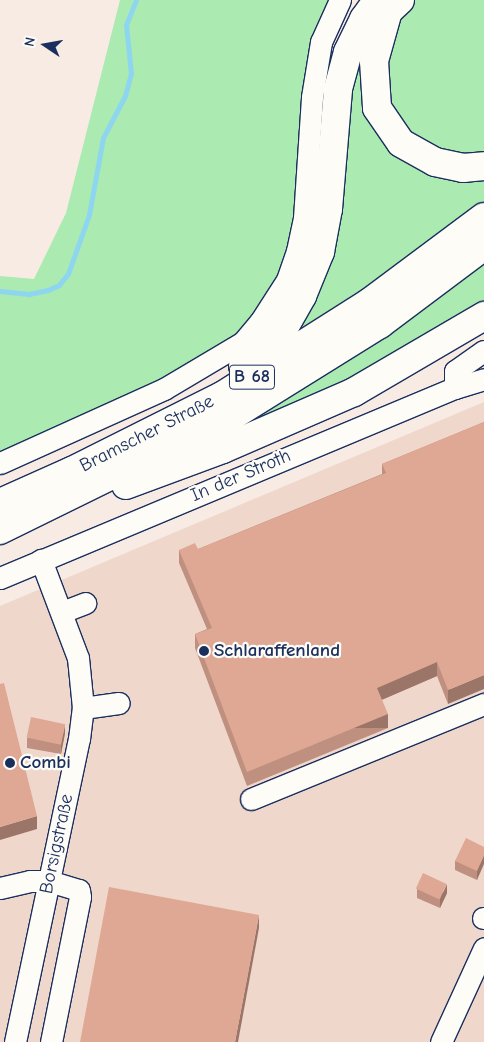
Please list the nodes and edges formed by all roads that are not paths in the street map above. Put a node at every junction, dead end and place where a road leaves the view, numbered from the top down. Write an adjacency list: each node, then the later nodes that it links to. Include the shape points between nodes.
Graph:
1 (340, 0): 12 (street, via 321,42 312,98 304,218 297,251 287,280 260,322 243,342 164,389)
2 (378, 0): 11 (highway, via 364,19 348,52 338,89 328,209 320,252 302,296 280,333 254,359 216,384)
3 (400, 0): 4 (highway, via 388,11 374,61 377,108 401,143 435,162 463,168)
4 (484, 166)
5 (484, 217): 11 (highway, Bramscher Straße / B 68, via 370,302 222,396)
6 (484, 246): 14 (highway, B 68, via 380,324 232,416)
7 (484, 316): 14 (highway, via 354,392 223,449)
8 (484, 351): 10 (street, via 455,371)
9 (484, 379): 10 (street, In der Stroth)
10 (455, 388): 15 (street, In der Stroth)
11 (179, 418): 13 (highway, Bramscher Straße / B 68)
12 (0, 463)
13 (0, 503)
14 (0, 531)
15 (42, 560): 16 (street, In der Stroth); 18 (street, Borsigstraße)
16 (0, 578)
17 (85, 603): 18 (street)
18 (62, 612): 21 (street, Borsigstraße, via 78,658)
19 (119, 703): 21 (street)
20 (484, 704): 22 (street)
21 (83, 708): 23 (street, Borsigstraße)
22 (251, 799)
23 (49, 881): 24 (street, via 30,881); 27 (street, Borsigstraße); 28 (street, via 73,886 79,890 80,897)
24 (0, 888)
25 (484, 948): 26 (street)
26 (477, 979): 29 (street)
27 (15, 1042)
28 (50, 1042)
29 (441, 1042)

